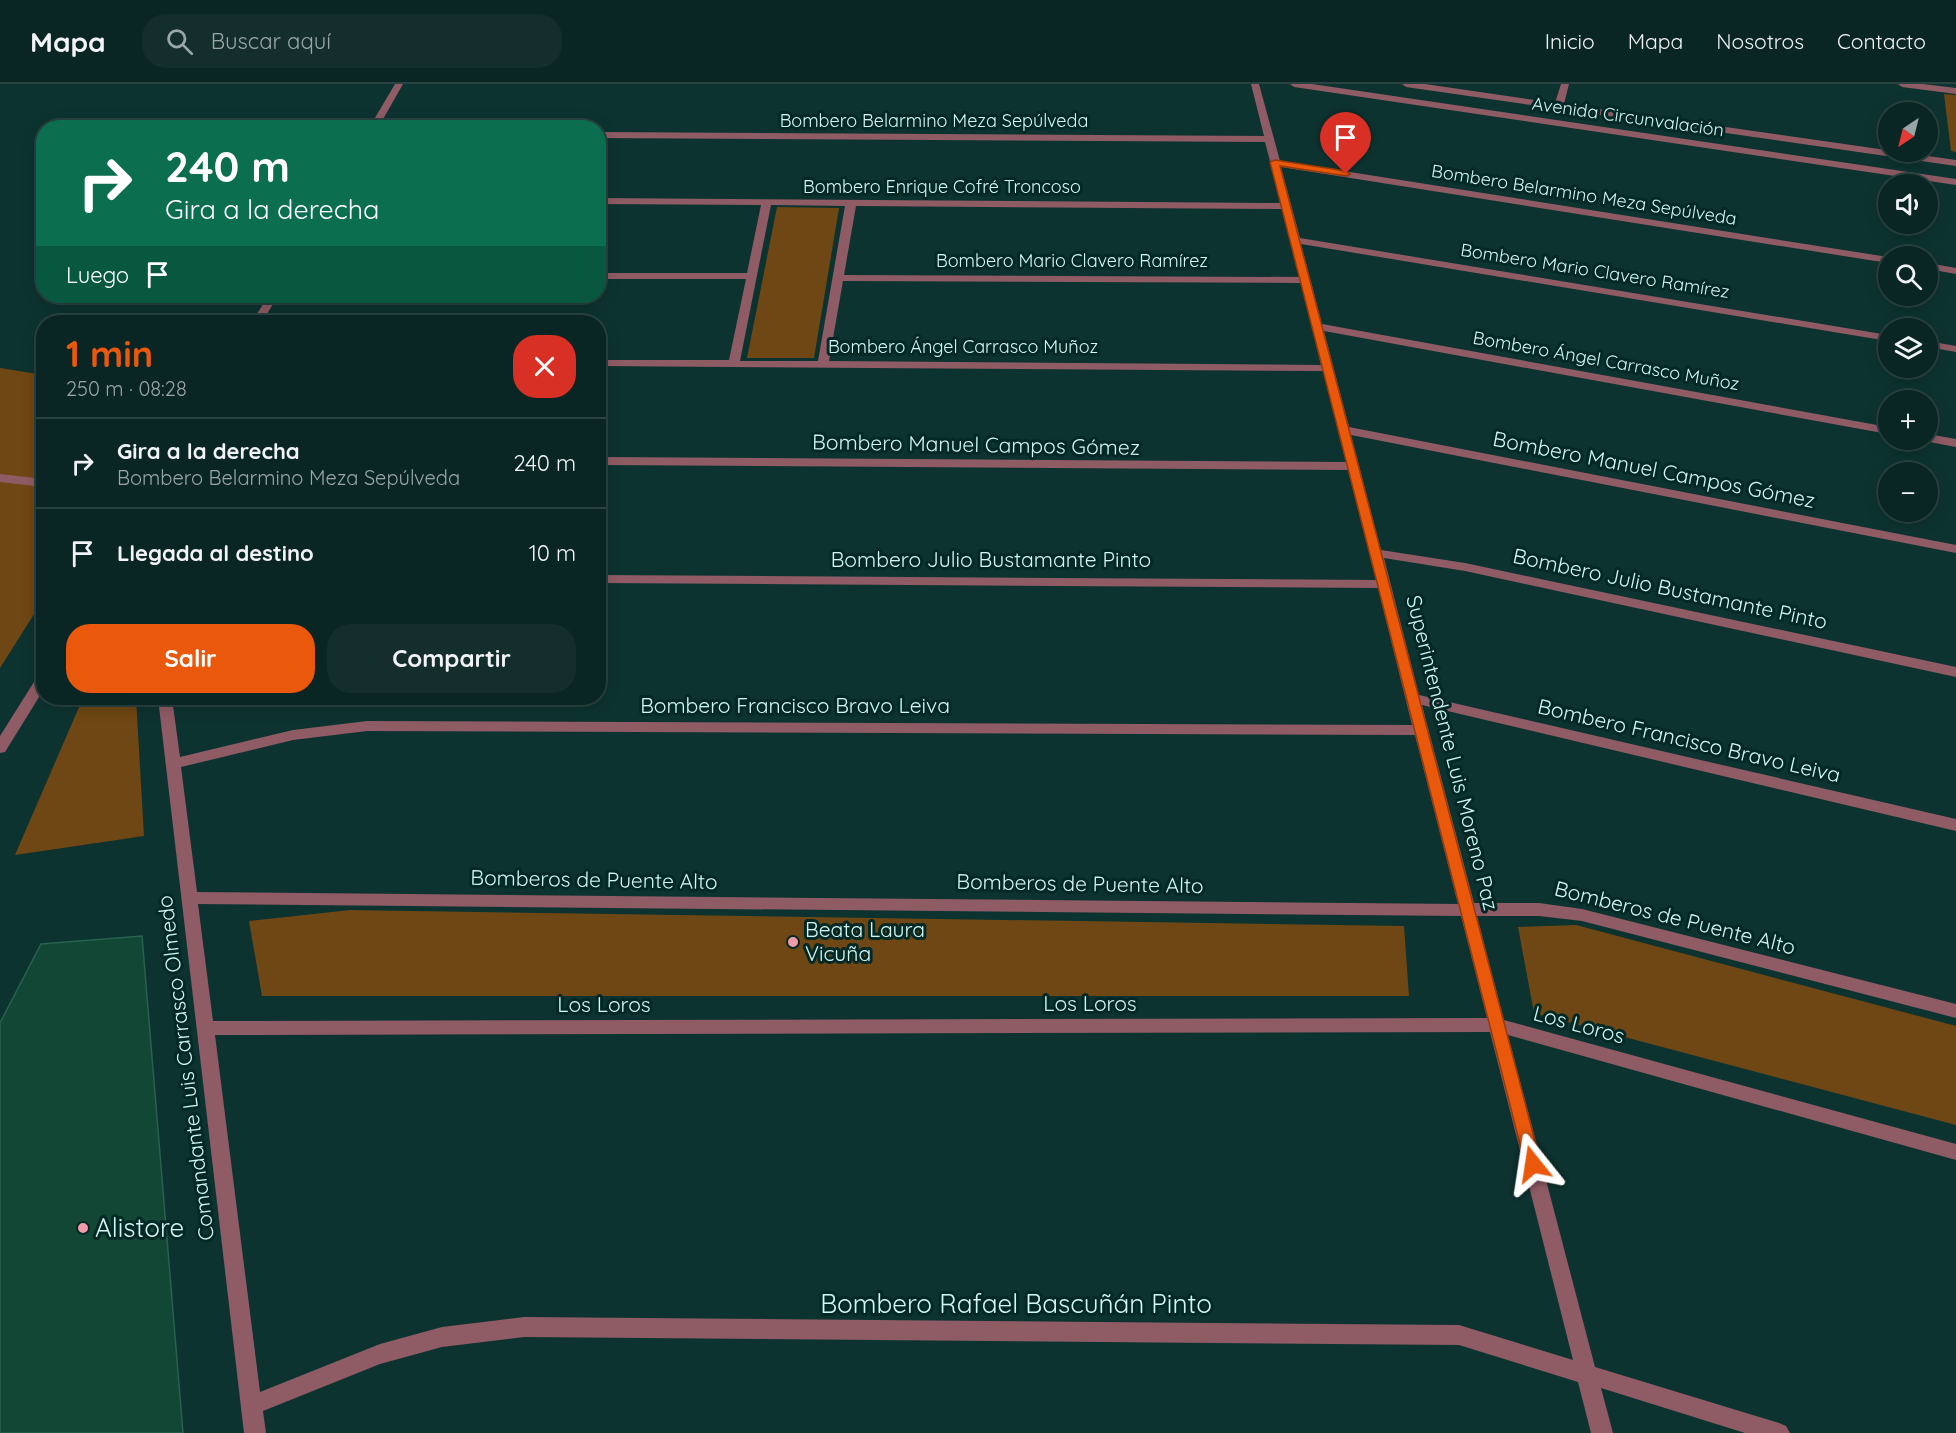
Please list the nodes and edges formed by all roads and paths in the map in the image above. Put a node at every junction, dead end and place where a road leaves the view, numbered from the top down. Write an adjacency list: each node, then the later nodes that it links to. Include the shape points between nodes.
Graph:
1 (399, 84): 10 (street)
2 (1255, 84): 12 (street, Superintendente Luis Moreno Paz)
3 (1294, 84): 15 (street, Avenida Circunvalación)
4 (1406, 84): 5 (street, Avenida Circunvalación)
5 (1411, 84): 9 (street, Avenida Circunvalación)
6 (1565, 84): 9 (street)
7 (1902, 84): 8 (street)
8 (1956, 91)
9 (1558, 106): 14 (street, Avenida Circunvalación)
10 (378, 120)
11 (606, 135): 12 (street, Bombero Belarmino Meza Sepúlveda)
12 (1269, 139): 13 (street, Superintendente Luis Moreno Paz)
13 (1275, 162): 19 (street, Superintendente Luis Moreno Paz); 21 (street, Bombero Belarmino Meza Sepúlveda)
14 (1956, 163)
15 (1956, 182)
16 (606, 201): 17 (street, Bombero Enrique Cofré Troncoso)
17 (767, 202): 18 (street, Bombero Enrique Cofré Troncoso); 25 (street)
18 (851, 203): 19 (street, Bombero Enrique Cofré Troncoso); 26 (street)
19 (1286, 206): 20 (street, Superintendente Luis Moreno Paz)
20 (1295, 240): 27 (street, Superintendente Luis Moreno Paz); 29 (street, Bombero Mario Clavero Ramírez)
21 (1878, 258)
22 (1938, 267): 23 (street)
23 (1956, 270)
24 (606, 276): 25 (street)
25 (752, 276): 33 (street)
26 (838, 278): 27 (street, Bombero Mario Clavero Ramírez); 34 (street)
27 (1305, 280): 28 (street, Superintendente Luis Moreno Paz)
28 (1318, 327): 35 (street, Superintendente Luis Moreno Paz); 36 (street, Bombero Ángel Carrasco Muñoz)
29 (1878, 336)
30 (1938, 346): 31 (street)
31 (1956, 349)
32 (606, 363): 33 (street, Bombero Ángel Carrasco Muñoz)
33 (734, 364): 34 (street, Bombero Ángel Carrasco Muñoz)
34 (823, 364): 35 (street, Bombero Ángel Carrasco Muñoz)
35 (1328, 368): 37 (street, Superintendente Luis Moreno Paz)
36 (1878, 429)
37 (1344, 430): 41 (street, Superintendente Luis Moreno Paz); 44 (street, Bombero Manuel Campos Gómez)
38 (1938, 440): 39 (street)
39 (1956, 443)
40 (606, 461): 41 (street, Bombero Manuel Campos Gómez)
41 (1353, 466): 45 (street, Superintendente Luis Moreno Paz)
42 (0, 478): 43 (street)
43 (36, 482)
44 (1956, 549)
45 (1375, 553): 47 (street, Superintendente Luis Moreno Paz); 48 (street, Bombero Julio Bustamante Pinto, via 1465,567)
46 (606, 579): 47 (street, Bombero Julio Bustamante Pinto)
47 (1384, 584): 50 (street, Superintendente Luis Moreno Paz)
48 (1956, 672)
49 (36, 690): 53 (street)
50 (1413, 698): 52 (street, Superintendente Luis Moreno Paz); 55 (street, Bombero Francisco Bravo Leiva)
51 (166, 705): 54 (street, Comandante Luis Carrasco Olmedo)
52 (1421, 730): 54 (street, Bombero Francisco Bravo Leiva, via 367,726 274,738); 57 (street, Superintendente Luis Moreno Paz)
53 (0, 748)
54 (173, 764): 56 (street, Comandante Luis Carrasco Olmedo)
55 (1956, 825)
56 (190, 898): 57 (street, Bomberos de Puente Alto); 60 (street, Comandante Luis Carrasco Olmedo)
57 (1467, 910): 58 (street, Bomberos de Puente Alto, via 1559,909); 59 (street, Superintendente Luis Moreno Paz)
58 (1956, 1011)
59 (1497, 1025): 60 (street, Los Loros); 61 (street, Los Loros); 62 (street, Superintendente Luis Moreno Paz)
60 (206, 1028): 63 (street, Comandante Luis Carrasco Olmedo)
61 (1956, 1152)
62 (1587, 1373): 63 (street, Bombero Rafael Bascuñán Pinto, via 1459,1335 524,1327 442,1337 380,1354); 65 (street, Superintendente Luis Moreno Paz); 66 (street, Bombero Rafael Bascuñán Pinto)
63 (251, 1406): 64 (street, Comandante Luis Carrasco Olmedo)
64 (255, 1433)
65 (1602, 1433)
66 (1779, 1433)

